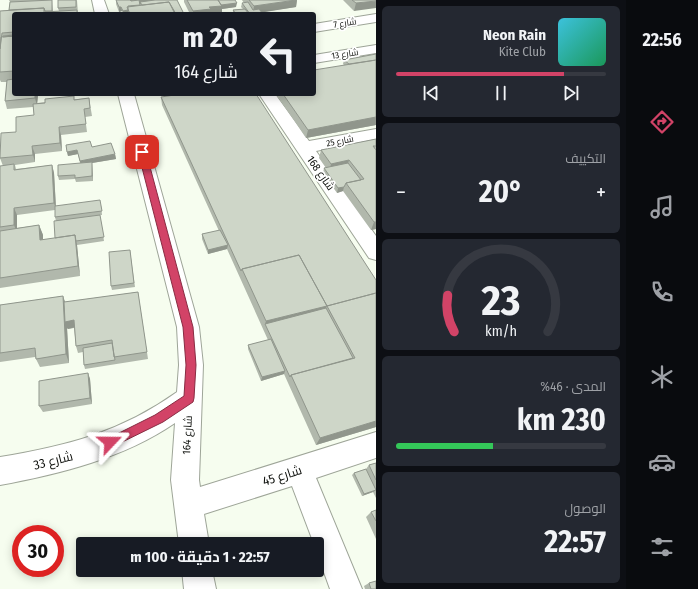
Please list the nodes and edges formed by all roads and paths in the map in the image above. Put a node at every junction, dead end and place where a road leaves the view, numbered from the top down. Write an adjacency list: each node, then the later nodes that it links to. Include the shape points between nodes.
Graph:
1 (98, 0): 2 (street)
2 (101, 12)
3 (376, 18): 4 (street, شارع 7)
4 (316, 28)
5 (376, 49): 6 (street, شارع 13)
6 (316, 59)
7 (127, 96): 12 (street, شارع 164, via 188,327 191,365)
8 (268, 96): 10 (street, شارع 168)
9 (376, 134): 10 (street, شارع 25)
10 (304, 148): 11 (street, شارع 168)
11 (372, 240)
12 (189, 398): 15 (street, شارع 33, via 159,419 96,448 65,458); 16 (street, شارع 164, via 185,480)
13 (376, 445): 14 (street, شارع 45)
14 (299, 470): 16 (street, شارع 45); 20 (street)
15 (0, 471)
16 (188, 505): 17 (street, شارع 164)
17 (193, 537)
18 (199, 577): 19 (street)
19 (200, 589)
20 (346, 589)

